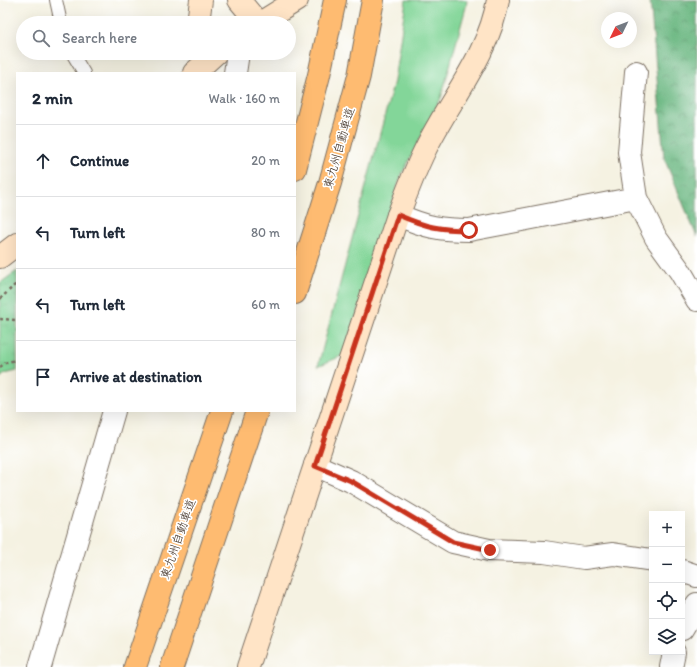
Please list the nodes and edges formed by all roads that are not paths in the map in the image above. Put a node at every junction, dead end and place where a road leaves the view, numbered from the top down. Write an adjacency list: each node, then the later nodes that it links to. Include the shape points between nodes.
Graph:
1 (56, 0): 8 (lane)
2 (201, 0): 9 (street)
3 (239, 0): 10 (street)
4 (297, 0): 11 (street)
5 (335, 0): 21 (highway)
6 (374, 0): 26 (highway, 東九州自動車道, via 359,76 330,183)
7 (498, 0): 23 (street, via 492,27 425,149)
8 (59, 16)
9 (199, 16)
10 (253, 16)
11 (271, 16)
12 (76, 60): 16 (lane)
13 (192, 60): 17 (street)
14 (208, 60): 18 (street)
15 (237, 60): 19 (street)
16 (83, 72)
17 (189, 72)
18 (195, 72)
19 (235, 72)
20 (636, 72): 22 (street, via 629,152)
21 (296, 165)
22 (636, 198): 23 (street, via 469,230 426,227); 27 (street, via 656,238)
23 (398, 215): 31 (street)
24 (16, 245): 25 (street)
25 (0, 257)
26 (296, 290)
27 (697, 300)
28 (114, 412): 38 (street)
29 (222, 412): 39 (highway, 東九州自動車道)
30 (257, 412): 40 (highway)
31 (315, 466): 32 (street, via 351,481 453,542 490,550 544,552 584,558 613,554); 41 (street)
32 (649, 560)
33 (685, 572): 34 (street)
34 (697, 576)
35 (697, 604): 36 (street)
36 (685, 624)
37 (673, 655): 42 (street)
38 (40, 667)
39 (135, 667)
40 (172, 667)
41 (248, 667)
42 (671, 667)

